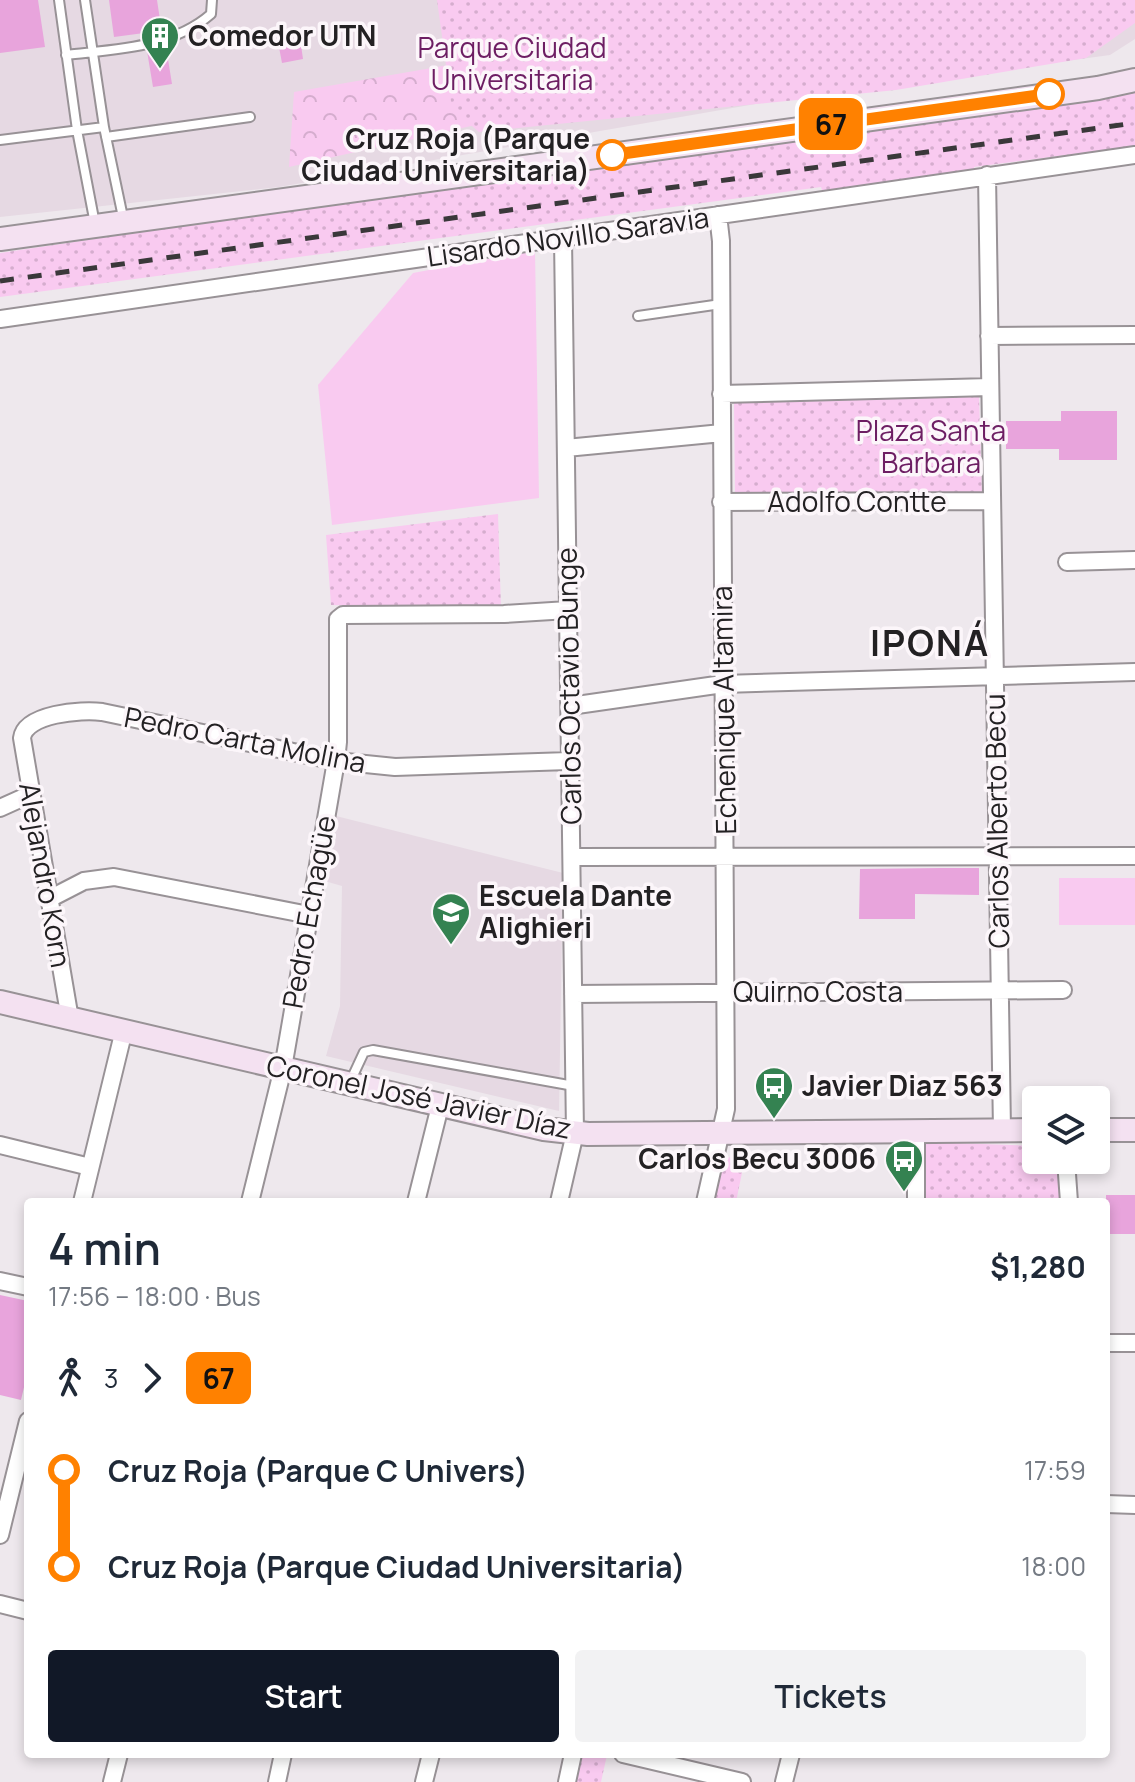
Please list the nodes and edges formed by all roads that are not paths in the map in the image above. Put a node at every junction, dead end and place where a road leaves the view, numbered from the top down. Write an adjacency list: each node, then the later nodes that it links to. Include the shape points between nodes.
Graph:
1 (59, 0): 5 (lane)
2 (85, 0): 4 (lane)
3 (212, 0): 4 (lane, via 211,14 169,40)
4 (92, 52): 5 (lane); 10 (lane)
5 (66, 55): 11 (lane)
6 (1135, 65): 8 (main road)
7 (1135, 80): 8 (main road)
8 (1049, 94): 17 (main road)
9 (250, 117): 12 (lane)
10 (104, 127): 11 (lane); 12 (lane)
11 (77, 130): 13 (lane); 18 (lane)
12 (106, 137): 17 (lane)
13 (0, 140)
14 (1135, 155): 15 (street, Lisardo Novillo Saravia)
15 (987, 175): 16 (street, Lisardo Novillo Saravia); 25 (street, Carlos Alberto Becu)
16 (718, 215): 19 (street, Lisardo Novillo Saravia); 21 (street, Echenique Altamira)
17 (124, 222): 18 (main road)
18 (96, 226): 20 (main road)
19 (563, 238): 23 (street, Lisardo Novillo Saravia); 29 (street, Carlos Octavio Bunge)
20 (0, 239)
21 (721, 304): 22 (lane); 27 (street, Echenique Altamira)
22 (638, 316)
23 (0, 319)
24 (1135, 335): 25 (street)
25 (989, 336): 26 (street, Carlos Alberto Becu)
26 (990, 387): 27 (street); 30 (street, Carlos Alberto Becu)
27 (721, 394): 28 (street, Echenique Altamira)
28 (722, 433): 29 (street); 31 (street, Echenique Altamira)
29 (566, 448): 34 (street, Carlos Octavio Bunge)
30 (992, 501): 31 (street, Adolfo Contte); 36 (street, Carlos Alberto Becu)
31 (721, 502): 37 (street, Echenique Altamira)
32 (1135, 560): 33 (street)
33 (1067, 562)
34 (568, 610): 38 (street, Carlos Octavio Bunge); 40 (street, Pedro Echagüe, via 343,615 338,619)
35 (1135, 672): 36 (street)
36 (994, 674): 37 (street); 44 (street, Carlos Alberto Becu)
37 (723, 684): 38 (street); 47 (street, Echenique Altamira)
38 (570, 706): 41 (street, Carlos Octavio Bunge)
39 (23, 731): 40 (street, Pedro Carta Molina, via 33,722 88,710); 42 (street, Alejandro Korn)
40 (336, 761): 41 (street, Pedro Carta Molina, via 395,767); 49 (street, Pedro Echagüe)
41 (569, 761): 46 (street, Carlos Octavio Bunge)
42 (31, 794): 43 (street); 48 (street, Alejandro Korn)
43 (0, 808)
44 (997, 856): 45 (street); 47 (street); 50 (street, Carlos Alberto Becu)
45 (1135, 856)
46 (572, 857): 47 (street); 53 (street, Carlos Octavio Bunge)
47 (725, 857): 52 (street, Echenique Altamira)
48 (51, 898): 49 (street, via 84,881 114,877); 55 (street, Alejandro Korn)
49 (309, 915): 57 (street, Pedro Echagüe)
50 (1000, 990): 51 (street, Quirno Costa); 52 (street, Quirno Costa); 62 (street, Carlos Alberto Becu)
51 (1063, 990)
52 (725, 992): 53 (street, Quirno Costa); 66 (street, Echenique Altamira)
53 (573, 994): 59 (street, Carlos Octavio Bunge)
54 (0, 1002): 55 (main road, Coronel José Javier Díaz)
55 (70, 1019): 56 (main road, Coronel José Javier Díaz)
56 (124, 1030): 57 (main road, Coronel José Javier Díaz); 69 (street)
57 (283, 1068): 58 (main road, Coronel José Javier Díaz); 72 (street, Pedro Echagüe)
58 (350, 1083): 59 (lane, via 364,1052 373,1050); 60 (main road, Coronel José Javier Díaz)
59 (575, 1087): 67 (street, Carlos Octavio Bunge)
60 (440, 1106): 67 (main road, Coronel José Javier Díaz); 73 (street)
61 (916, 1130): 62 (main road, Coronel José Javier Díaz); 66 (main road, Coronel José Javier Díaz); 76 (street)
62 (1002, 1130): 63 (main road, Coronel José Javier Díaz)
63 (1022, 1130)
64 (1110, 1130): 65 (main road)
65 (1135, 1130)
66 (723, 1131): 67 (main road, Coronel José Javier Díaz); 75 (street, Echenique Altamira)
67 (575, 1133): 74 (street, Carlos Octavio Bunge)
68 (0, 1145): 69 (street)
69 (90, 1167): 71 (street)
70 (1067, 1174): 77 (street)
71 (83, 1198)
72 (251, 1198)
73 (417, 1198)
74 (560, 1198)
75 (706, 1198)
76 (916, 1198)
77 (1069, 1198)
78 (0, 1281): 79 (street)
79 (24, 1286)
80 (1110, 1343): 81 (street)
81 (1135, 1343)
82 (24, 1437): 85 (street)
83 (1110, 1504): 84 (street)
84 (1135, 1505)
85 (0, 1535)
86 (0, 1604): 87 (street)
87 (24, 1610)
88 (118, 1758): 94 (street)
89 (282, 1758): 95 (street)
90 (430, 1758): 96 (street)
91 (572, 1758): 97 (street)
92 (640, 1758): 98 (street)
93 (790, 1758): 99 (street)
94 (112, 1782)
95 (277, 1782)
96 (424, 1782)
97 (567, 1782)
98 (742, 1782)
99 (784, 1782)

